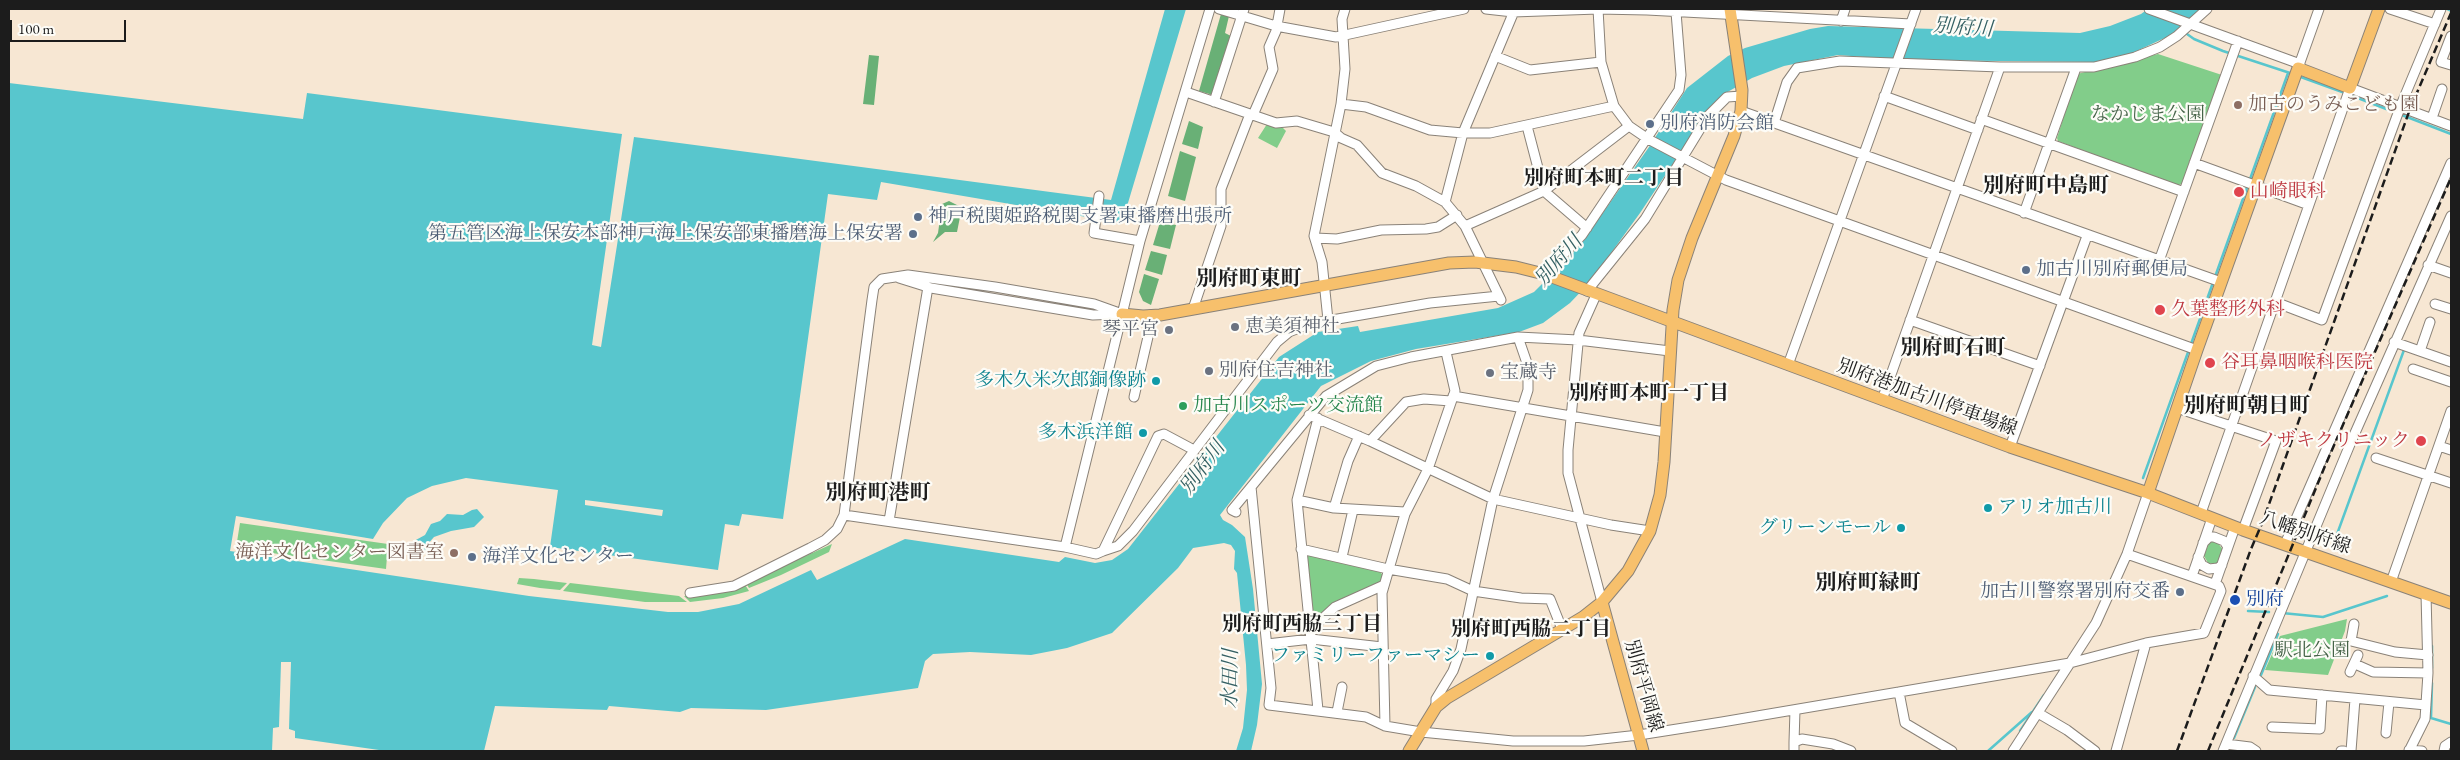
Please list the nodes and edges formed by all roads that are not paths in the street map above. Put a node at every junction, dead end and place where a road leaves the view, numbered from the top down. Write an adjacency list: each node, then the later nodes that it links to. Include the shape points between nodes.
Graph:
1 (1210, 9): 36 (street)
2 (1219, 9): 17 (street)
3 (1280, 9): 24 (street)
4 (1344, 9): 25 (street)
5 (1464, 9): 25 (street)
6 (1486, 9): 16 (street)
7 (1598, 9): 16 (street); 18 (street); 29 (street)
8 (1845, 9): 20 (street)
9 (1916, 9): 22 (street)
10 (2149, 9): 21 (street)
11 (2207, 9): 21 (street)
12 (2319, 9): 34 (street)
13 (2379, 9): 37 (main road)
14 (2390, 9): 23 (street)
15 (2441, 9): 23 (street)
16 (1514, 11): 28 (street)
17 (1243, 12): 24 (street); 40 (street)
18 (1676, 12): 19 (street); 55 (street, via 1681,75 1679,90)
19 (1731, 12): 20 (street); 38 (main road)
20 (1841, 21): 22 (street)
21 (2191, 23): 27 (street); 33 (street, via 2160,47 2135,57 2109,65)
22 (1911, 24): 30 (street)
23 (2434, 24): 42 (street)
24 (1276, 26): 25 (street); 45 (street, via 1270,47 1273,69)
25 (1343, 36): 41 (street, via 1345,69)
26 (2451, 36): 31 (street, via 2440,62)
27 (2238, 41): 34 (street); 59 (street)
28 (1495, 56): 29 (street, via 1530,70); 54 (street)
29 (1601, 62): 43 (street)
30 (1895, 65): 32 (street); 39 (street); 48 (street, via 1840,61 1798,68 1787,82)
31 (2451, 65)
32 (2000, 67): 33 (street); 47 (street)
33 (2076, 68): 56 (street)
34 (2297, 70): 37 (main road); 62 (main road)
35 (2442, 89): 46 (street)
36 (1186, 92): 40 (street); 77 (street)
37 (2349, 92): 42 (street); 68 (street)
38 (1742, 93): 44 (main road); 58 (street, via 1727,97 1719,104)
39 (1884, 96): 52 (street); 57 (street)
40 (1214, 102): 45 (street)
41 (1341, 104): 53 (street); 54 (street, via 1366,107 1430,130)
42 (2401, 105): 46 (street); 92 (street, via 2322,320)
43 (1614, 106): 49 (street); 50 (street)
44 (1741, 111): 48 (street); 61 (main road)
45 (1252, 115): 53 (street, via 1276,123 1297,121); 94 (street, via 1221,189 1221,226)
46 (2432, 118): 51 (street)
47 (1981, 120): 52 (street); 56 (street)
48 (1774, 123): 57 (street)
49 (1527, 126): 54 (street, via 1490,133); 64 (street)
50 (1629, 126): 55 (street); 64 (street)
51 (2451, 126)
52 (1978, 130): 63 (street)
53 (1334, 132): 67 (street, via 1357,145 1382,173); 76 (street)
54 (1463, 133): 67 (street)
55 (1648, 139): 58 (street); 74 (street)
56 (2050, 144): 65 (street); 69 (street)
57 (1862, 155): 63 (street); 72 (street)
58 (1682, 158): 61 (street); 89 (street, via 1645,219)
59 (2194, 163): 62 (street); 65 (street)
60 (2451, 163): 150 (street)
61 (1717, 177): 72 (street); 101 (main road, via 1684,260 1674,296)
62 (2257, 185): 68 (street); 85 (main road)
63 (1957, 188): 69 (street); 78 (street)
64 (1544, 191): 73 (street); 74 (street)
65 (2184, 192): 79 (street)
66 (1099, 196): 77 (street, via 1094,233)
67 (1445, 202): 70 (street)
68 (2309, 205): 92 (street)
69 (2024, 213): 75 (street)
70 (1457, 215): 73 (street); 76 (street, via 1438,227 1426,229 1381,230 1337,239)
71 (2451, 216): 81 (street)
72 (1840, 221): 78 (street); 110 (street)
73 (1465, 226): 80 (street)
74 (1587, 228): 83 (street)
75 (2087, 236): 79 (street); 91 (street)
76 (1315, 238): 86 (street)
77 (1140, 242): 96 (street)
78 (1932, 256): 91 (street); 99 (street)
79 (2159, 261): 85 (street)
80 (1484, 263): 83 (main road, 別府港加古川停車場線); 86 (main road, 別府港加古川停車場線, via 1439,264); 98 (street, via 1500,299 1430,303)
81 (2428, 265): 82 (street); 104 (street)
82 (2451, 273)
83 (1544, 274): 89 (main road, 別府港加古川停車場線)
84 (893, 276): 87 (street); 88 (street, via 908,275); 143 (street, via 882,279 874,287)
85 (2216, 280): 105 (main road)
86 (1324, 285): 94 (main road, 別府港加古川停車場線); 98 (street)
87 (928, 287): 90 (street); 146 (street)
88 (995, 287): 90 (street); 96 (street, via 1094,304)
89 (1592, 293): 101 (main road, 別府港加古川停車場線); 103 (street)
90 (994, 298): 96 (street, via 1093,315)
91 (2063, 302): 105 (street); 111 (street)
92 (2275, 302): 123 (street)
93 (2436, 304): 95 (street)
94 (1193, 309): 97 (main road, 別府港加古川停車場線)
95 (2449, 312)
96 (1122, 314): 97 (main road, 別府港加古川停車場線); 151 (street)
97 (1150, 316): 114 (street, via 1151,324)
98 (1328, 320): 129 (street, via 1289,332 1277,342)
99 (1910, 320): 111 (street); 116 (street)
100 (2430, 322): 107 (street)
101 (1672, 323): 106 (main road); 110 (main road, 別府港加古川停車場線)
102 (1518, 337): 103 (street); 108 (street); 117 (street, via 1528,366 1528,390)
103 (1578, 340): 106 (street); 121 (street)
104 (2394, 342): 107 (street); 154 (street)
105 (2191, 348): 118 (main road)
106 (1670, 351): 124 (main road)
107 (2420, 351): 109 (street)
108 (1446, 352): 115 (street, via 1455,390); 120 (street, via 1376,366 1326,396)
109 (2450, 359)
110 (1788, 365): 116 (main road, 別府港加古川停車場線)
111 (2040, 366): 128 (street)
112 (2413, 369): 113 (street)
113 (2451, 382)
114 (1134, 397)
115 (1452, 398): 117 (street); 126 (street, via 1406,402); 132 (street)
116 (1882, 400): 128 (main road, 別府港加古川停車場線)
117 (1523, 408): 121 (street); 137 (street)
118 (2177, 408): 123 (street); 136 (main road)
119 (2451, 411): 127 (street)
120 (1309, 415): 122 (street); 135 (street)
121 (1571, 417): 124 (street); 145 (street, via 1568,473)
122 (1318, 418): 125 (street); 138 (street)
123 (2231, 426): 144 (street); 147 (street, via 2276,441)
124 (1665, 432): 148 (main road, via 1660,495)
125 (1359, 436): 126 (street); 139 (street)
126 (1370, 441): 132 (street)
127 (2439, 446): 130 (street); 133 (street)
128 (2010, 447): 136 (main road, 別府港加古川停車場線)
129 (1194, 450): 155 (street, via 1134,531 1118,546); 155 (street, via 1164,434 1158,436)
130 (2451, 450)
131 (2376, 458): 133 (street, via 2385,465)
132 (1428, 469): 137 (street); 142 (street)
133 (2429, 475): 134 (street); 162 (street)
134 (2451, 483)
135 (1251, 487): 141 (street, via 1232,510); 174 (street)
136 (2148, 493): 144 (main road, 八幡別府線); 156 (street)
137 (1493, 499): 145 (street); 165 (street)
138 (1297, 500): 139 (street); 153 (street)
139 (1334, 508): 140 (street)
140 (1353, 510): 142 (street); 157 (street)
141 (1236, 512)
142 (1406, 512): 160 (street)
143 (844, 514): 146 (street); 166 (street, via 837,529 810,548 734,586)
144 (2207, 516): 147 (main road, 八幡別府線); 149 (street)
145 (1579, 519): 148 (street); 168 (street)
146 (889, 521): 151 (street)
147 (2239, 528): 150 (main road, 八幡別府線); 152 (street)
148 (1650, 531): 168 (main road, via 1628,571)
149 (2203, 544): 152 (street, via 2209,537 2214,537 2224,541); 158 (street)
150 (2285, 544): 154 (main road, 八幡別府線)
151 (1065, 547): 155 (street, via 1096,554)
152 (2228, 547): 159 (street)
153 (1301, 549): 157 (street); 172 (street)
154 (2305, 551): 162 (main road, 八幡別府線); 180 (street)
155 (1103, 552)
156 (2127, 554): 161 (street); 177 (street, via 2104,608)
157 (1342, 557): 160 (street)
158 (2198, 557): 159 (street, via 2202,565 2209,568); 161 (street)
159 (2222, 565): 163 (street)
160 (1388, 569): 164 (street); 165 (street, via 1447,579)
161 (2192, 576): 163 (street)
162 (2391, 582): 167 (main road, 八幡別府線)
163 (2215, 584): 173 (street, via 2221,588 2204,632)
164 (1384, 585): 172 (street, via 1335,607); 175 (street)
165 (1473, 591): 171 (street, via 1521,598 1550,598); 187 (street, via 1461,649 1453,671 1436,699)
166 (690, 593)
167 (2426, 594): 169 (main road, 八幡別府線); 176 (street)
168 (1602, 602): 171 (main road); 196 (main road, 別府平岡線)
169 (2451, 603)
170 (2354, 624): 176 (street, via 2350,641 2395,652)
171 (1562, 629): 187 (main road, via 1458,690)
172 (1310, 635): 174 (street); 175 (street); 188 (street)
173 (2146, 643): 177 (street); 207 (street)
174 (1267, 644): 188 (street, via 1271,688 1269,705)
175 (1382, 647): 192 (street)
176 (2428, 655): 179 (street)
177 (2070, 663): 182 (street); 191 (street)
178 (2354, 664): 179 (street, via 2373,672)
179 (2428, 673): 186 (street, via 2430,689)
180 (2253, 676): 183 (street, via 2269,690); 199 (street)
181 (1342, 687): 190 (street)
182 (1900, 692): 189 (street); 200 (street, via 1905,723)
183 (2322, 695): 184 (street); 193 (street, via 2320,729)
184 (2355, 699): 185 (street); 209 (street)
185 (2389, 702): 186 (street); 195 (street)
186 (2426, 705): 201 (street, via 2425,719)
187 (1436, 707): 194 (main road)
188 (1318, 710): 190 (street)
189 (1795, 710): 196 (street); 198 (street)
190 (1337, 712): 192 (street, via 1366,716)
191 (2038, 713): 205 (street); 206 (street)
192 (1385, 726): 194 (street)
193 (2272, 727)
194 (1421, 732): 196 (street, via 1548,742); 202 (main road)
195 (2386, 733)
196 (1639, 735): 203 (main road, 別府平岡線)
197 (2451, 742): 211 (street)
198 (1794, 747): 204 (street, via 1802,739 1833,744)
199 (2224, 748): 208 (street, via 2250,747)
200 (1954, 749)
201 (2409, 750): 210 (street)
202 (1409, 751)
203 (1643, 751)
204 (1851, 751)
205 (2013, 751)
206 (2095, 751)
207 (2116, 751)
208 (2256, 751)
209 (2351, 751)
210 (2422, 751)
211 (2444, 751)

